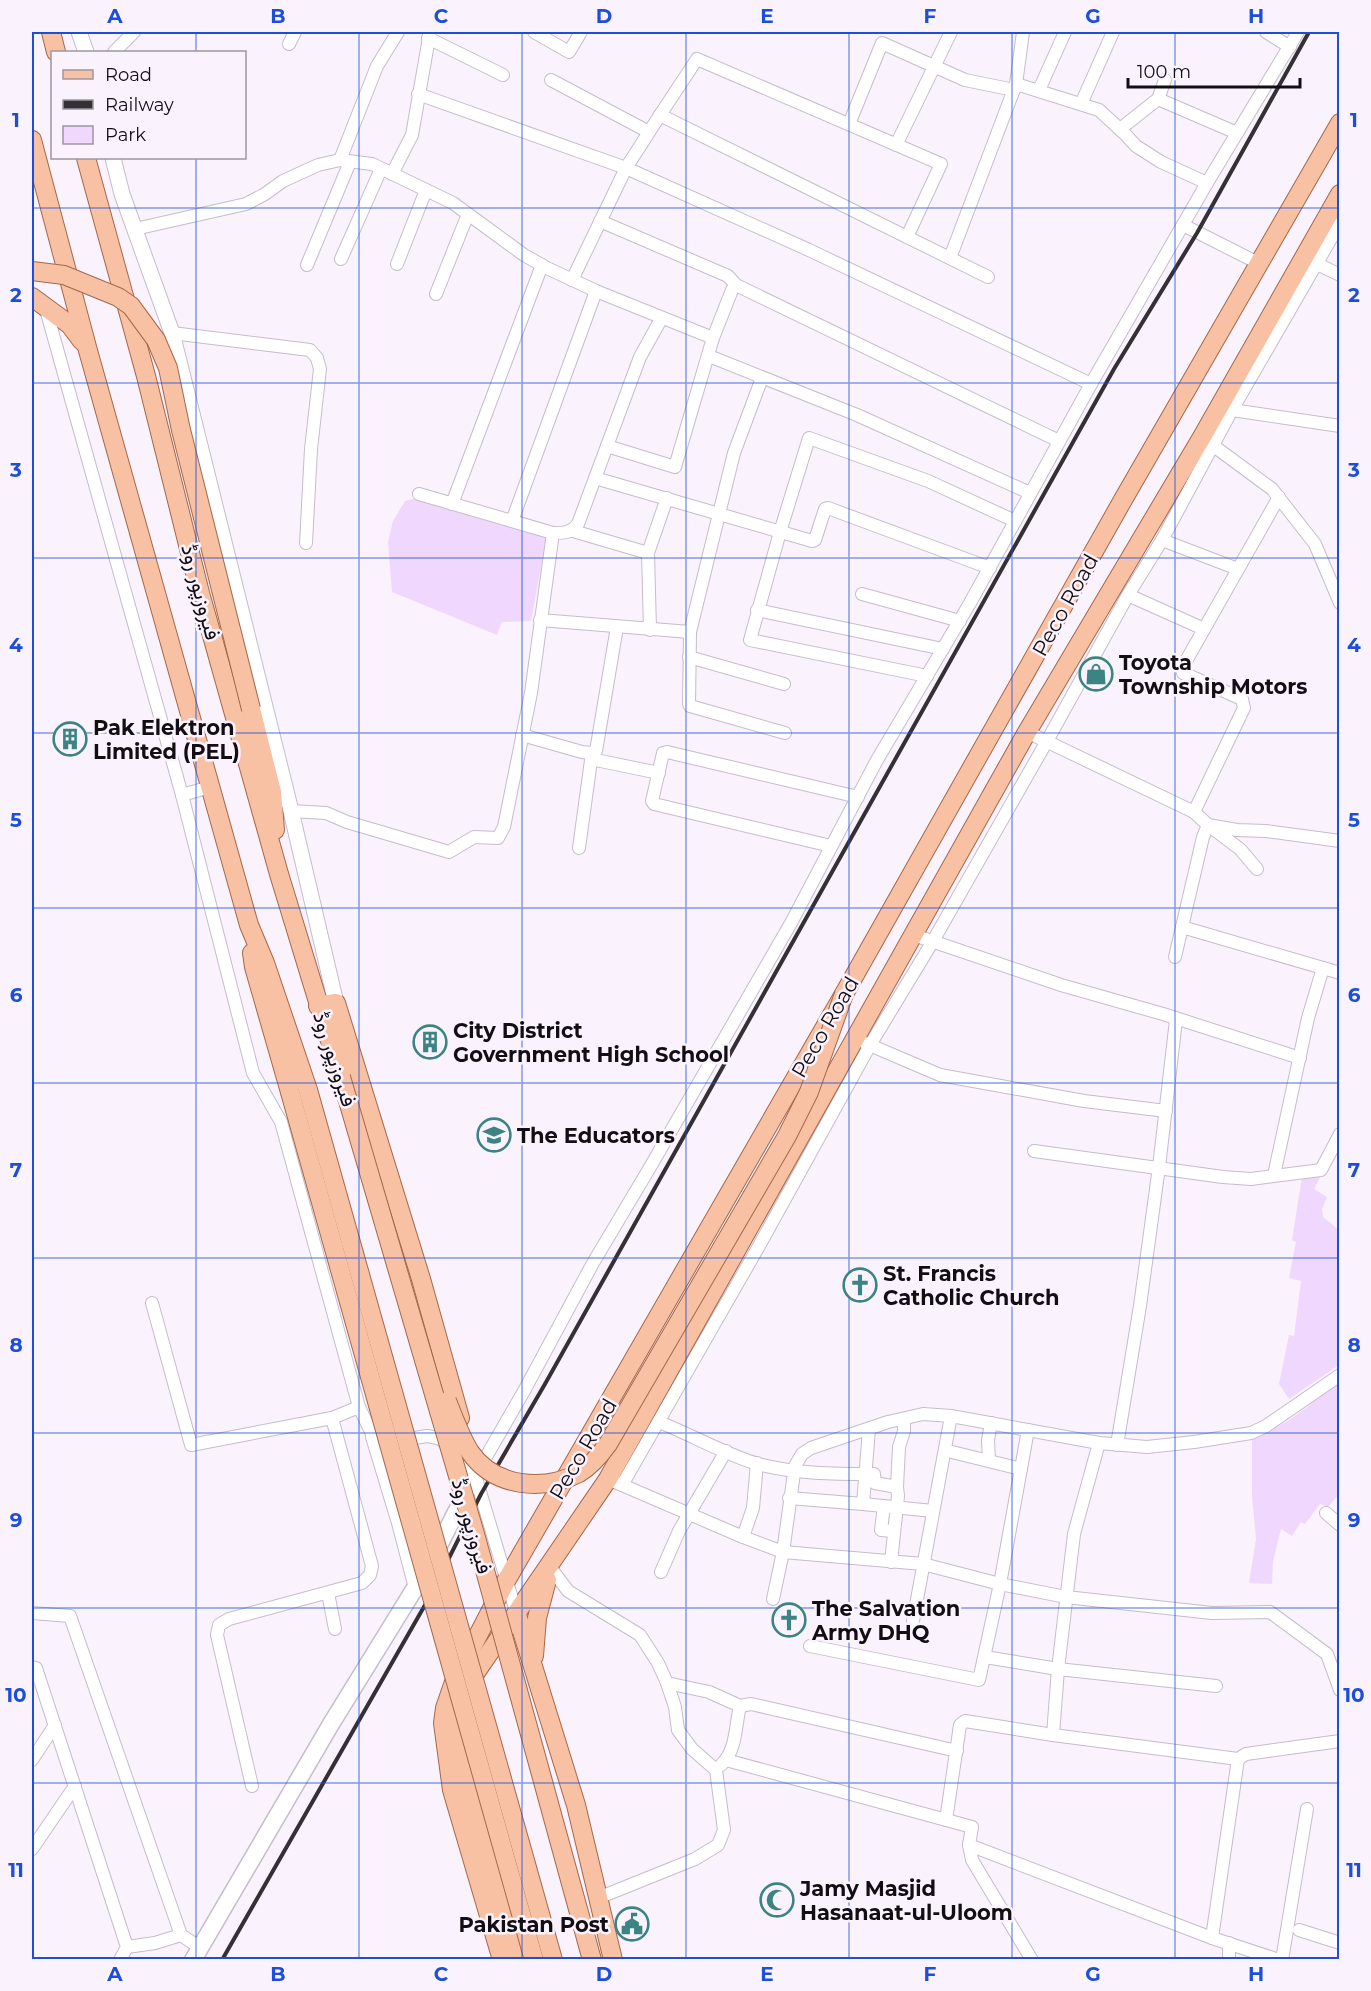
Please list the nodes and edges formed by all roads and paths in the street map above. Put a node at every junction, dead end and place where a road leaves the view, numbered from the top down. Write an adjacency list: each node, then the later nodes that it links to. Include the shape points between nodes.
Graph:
1 (51, 32): 19 (main road)
2 (80, 32): 20 (street)
3 (134, 32): 21 (street)
4 (296, 32): 17 (street)
5 (398, 32): 41 (street, via 377,66)
6 (534, 32): 15 (street)
7 (581, 32): 15 (street, via 569,52)
8 (951, 32): 22 (street)
9 (1023, 32): 26 (street)
10 (1065, 32): 27 (street)
11 (1113, 32): 30 (street)
12 (1266, 32): 18 (street)
13 (1298, 32): 18 (street)
14 (429, 35): 23 (street); 28 (street)
15 (550, 35)
16 (885, 38): 22 (street); 33 (street)
17 (289, 44)
18 (1290, 47): 36 (street)
19 (56, 51)
20 (86, 51)
21 (115, 51)
22 (933, 66): 26 (street, via 965,80); 38 (street)
23 (503, 75)
24 (551, 80): 35 (street)
25 (1165, 80): 29 (street)
26 (1015, 87): 27 (street); 53 (street)
27 (1039, 90): 30 (street)
28 (418, 94): 42 (street); 43 (street, via 412,135)
29 (1158, 99): 34 (street); 36 (street)
30 (1081, 104): 34 (street, via 1099,110)
31 (660, 115): 33 (street, via 697,59); 35 (street); 52 (street)
32 (1340, 123): 57 (main road, Peco Road)
33 (849, 124): 38 (street)
34 (1120, 129): 44 (street, via 1136,146 1161,162)
35 (649, 132): 42 (street)
36 (1237, 133): 44 (street)
37 (32, 140): 71 (main road)
38 (896, 145): 52 (street, via 941,164)
39 (86, 159): 132 (main road, فیروزپور روڈ, via 200,593)
40 (113, 159): 51 (street)
41 (345, 161): 43 (street, via 372,164); 51 (street, via 318,165 246,204); 58 (street)
42 (626, 168): 48 (street); 74 (street)
43 (387, 171): 45 (street); 54 (street)
44 (1207, 183): 50 (street)
45 (426, 190): 47 (street); 56 (street)
46 (1340, 194): 55 (main road, Peco Road)
47 (468, 214): 59 (street); 66 (street)
48 (600, 221): 63 (street); 77 (street, via 728,276 736,285)
49 (1340, 223): 55 (street)
50 (1183, 225): 57 (street); 74 (street)
51 (135, 229): 69 (street)
52 (907, 237): 53 (street)
53 (950, 258): 62 (street)
54 (341, 260)
55 (1311, 261): 61 (street); 75 (street); 78 (main road, Peco Road)
56 (398, 264)
57 (1260, 264): 95 (main road, Peco Road)
58 (308, 265)
59 (542, 265): 63 (street); 85 (street)
60 (32, 271): 132 (main road, bridge, via 64,276 131,306 156,340 168,368 272,792)
61 (1340, 275)
62 (988, 277)
63 (572, 280): 65 (street)
64 (732, 290): 70 (street)
65 (596, 291): 68 (street); 87 (street)
66 (436, 294)
67 (38, 301): 71 (main road, via 70,325); 123 (street)
68 (659, 317): 70 (street); 79 (street)
69 (172, 333): 93 (street, via 310,350 317,358 320,369 310,449); 125 (street)
70 (713, 338): 72 (street)
71 (87, 347): 122 (main road)
72 (709, 356): 73 (street); 79 (street, via 675,467)
73 (762, 378): 81 (street, via 857,415); 86 (street, via 734,453)
74 (1090, 384): 77 (street)
75 (1232, 410): 76 (street); 78 (street)
76 (1340, 426)
77 (1059, 441): 81 (street)
78 (1208, 441): 83 (street); 92 (street); 98 (main road, Peco Road)
79 (607, 446): 80 (street)
80 (595, 477): 84 (street); 89 (street)
81 (1030, 493): 88 (street)
82 (419, 494): 85 (street)
83 (1278, 497): 97 (street); 100 (street, via 1315,544)
84 (667, 498): 86 (street); 94 (street)
85 (452, 504): 87 (street)
86 (718, 513): 90 (street); 107 (street)
87 (512, 521): 91 (street)
88 (1016, 521): 90 (street, via 928,481 812,438); 96 (street)
89 (573, 531): 91 (street); 94 (street)
90 (780, 532): 96 (street, via 814,541 828,508); 101 (street)
91 (553, 533): 102 (street)
92 (1162, 540): 97 (street); 98 (street)
93 (306, 543)
94 (648, 553): 106 (street)
95 (1088, 566): 98 (main road); 139 (main road, Peco Road)
96 (990, 568): 103 (street)
97 (1238, 569): 105 (street)
98 (1122, 588): 105 (street); 108 (main road, Peco Road); 109 (street)
99 (862, 594): 103 (street)
100 (1338, 597)
101 (757, 610): 110 (street); 113 (street, via 750,640)
102 (540, 620): 104 (street); 118 (street)
103 (960, 621): 110 (street)
104 (616, 627): 106 (street); 120 (street, via 596,751)
105 (1204, 629): 126 (street, via 1181,671 1242,699 1244,708)
106 (650, 630): 107 (street)
107 (690, 633): 111 (street)
108 (1084, 636): 109 (street); 112 (main road, Peco Road)
109 (1101, 645): 114 (street)
110 (943, 649): 113 (street)
111 (689, 657): 115 (street); 117 (street, via 689,706)
112 (1062, 673): 114 (street); 116 (main road, Peco Road)
113 (927, 676): 124 (street)
114 (1080, 682): 119 (street)
115 (784, 684)
116 (1028, 732): 119 (street); 134 (main road, Peco Road)
117 (785, 733)
118 (522, 735): 120 (street); 125 (street, via 504,827 498,838 474,837 449,852 326,813)
119 (1047, 741): 126 (street); 135 (street)
120 (591, 756): 121 (street); 130 (street)
121 (659, 773): 124 (street, via 663,753 667,752); 129 (street, via 654,804)
122 (210, 787): 123 (street); 144 (main road, via 249,925 265,963)
123 (182, 795): 155 (street, via 253,1073 281,1122)
124 (858, 797): 129 (street)
125 (291, 811): 140 (street)
126 (1194, 813): 127 (street)
127 (1208, 825): 128 (street); 131 (street, via 1240,849); 133 (street)
128 (1340, 841)
129 (831, 846): 173 (street)
130 (579, 848)
131 (1257, 869)
132 (279, 874): 140 (main road, فیروزپور روڈ)
133 (1182, 927): 136 (street); 137 (street)
134 (914, 935): 135 (street); 142 (main road, Peco Road)
135 (933, 941): 141 (street); 142 (street)
136 (1175, 957)
137 (1323, 968): 138 (street); 143 (street)
138 (1340, 973)
139 (844, 994): 152 (main road, bridge, via 808,1092 787,1136 608,1444 580,1472 540,1485 521,1484 500,1478 483,1466 470,1452 458,1428); 189 (main road, Peco Road)
140 (327, 1004): 152 (main road, فیروزپور روڈ, bridge, via 341,1077); 173 (main road, via 421,1279)
141 (1176, 1020): 143 (street); 145 (street)
142 (863, 1042): 145 (street, via 940,1075 1084,1101); 150 (main road, Peco Road); 151 (street)
143 (1300, 1058): 149 (street)
144 (299, 1091): 233 (main road, bridge); 234 (main road, فیروزپور روڈ, bridge)
145 (1166, 1111): 148 (street)
146 (1340, 1134): 149 (street, via 1321,1170)
147 (1034, 1151): 148 (street)
148 (1159, 1167): 149 (street, via 1223,1177); 165 (street)
149 (1274, 1176)
150 (743, 1236): 151 (street); 174 (main road, Peco Road)
151 (759, 1246): 159 (street)
152 (407, 1299): 235 (main road, فیروزپور روڈ, bridge)
153 (152, 1303): 157 (street, via 191,1445)
154 (1340, 1375): 165 (street, via 1266,1426 1251,1432 1194,1443)
155 (359, 1407): 157 (street); 163 (street)
156 (951, 1416): 158 (street, via 923,1414); 160 (street); 179 (street)
157 (332, 1418): 192 (street, via 372,1566 362,1583)
158 (904, 1419): 161 (street); 175 (street)
159 (659, 1422): 166 (street); 174 (street)
160 (991, 1423): 162 (street); 168 (street)
161 (869, 1429): 171 (street, via 811,1448 802,1454); 172 (street)
162 (1028, 1430): 164 (street); 170 (street)
163 (372, 1437): 173 (street, via 384,1443 427,1436 445,1440); 191 (street)
164 (1098, 1443): 165 (street); 193 (street, via 1074,1534)
165 (1117, 1445)
166 (726, 1451): 169 (street); 181 (street)
167 (952, 1452): 168 (street)
168 (989, 1461): 170 (street)
169 (757, 1463): 171 (street); 183 (street, via 753,1508)
170 (1021, 1469): 190 (street)
171 (794, 1471): 172 (street); 176 (street)
172 (865, 1474): 175 (street, via 874,1474 875,1483); 177 (street)
173 (475, 1475): 189 (street); 191 (main road)
174 (615, 1482): 181 (street); 187 (main road, Peco Road)
175 (897, 1487): 178 (street)
176 (789, 1498): 177 (street); 184 (street)
177 (862, 1504): 178 (street)
178 (890, 1507): 179 (street); 185 (street, via 894,1531)
179 (933, 1511): 186 (street)
180 (1326, 1513): 182 (street)
181 (690, 1515): 183 (street); 188 (street)
182 (1340, 1525)
183 (743, 1537): 184 (street)
184 (783, 1552): 185 (street); 194 (street)
185 (891, 1562): 186 (street)
186 (923, 1564): 190 (street); 197 (street)
187 (550, 1567): 196 (main road, Peco Road); 203 (main road, via 537,1618); 204 (street, via 568,1591 640,1635)
188 (661, 1572)
189 (507, 1581): 196 (street); 231 (main road, Peco Road, via 454,1682 443,1723 452,1790)
190 (1000, 1584): 193 (street); 200 (street)
191 (415, 1588): 229 (main road)
192 (328, 1593): 198 (street); 217 (street, via 219,1625 217,1635)
193 (1066, 1597): 202 (street); 206 (street, via 1212,1613 1270,1612 1327,1654)
194 (773, 1599)
195 (32, 1613): 224 (street, via 70,1616)
196 (517, 1615): 203 (main road); 232 (main road, Peco Road, via 472,1678 460,1706 458,1731 466,1785)
197 (913, 1621)
198 (335, 1629)
199 (810, 1646): 200 (street, via 974,1680 979,1680)
200 (985, 1657): 202 (street)
201 (32, 1667): 208 (street, via 36,1668)
202 (1058, 1669): 205 (street); 209 (street)
203 (534, 1672): 222 (main road, via 576,1805)
204 (667, 1683): 207 (street, via 709,1692); 215 (street, via 678,1730)
205 (1216, 1686)
206 (1340, 1690)
207 (740, 1706): 211 (street, via 751,1704); 214 (street, via 733,1745)
208 (55, 1725): 213 (street); 216 (street)
209 (1053, 1735): 211 (street, via 965,1720 960,1725); 212 (street)
210 (1340, 1741): 212 (street, via 1246,1754)
211 (957, 1751): 219 (street)
212 (1238, 1759): 225 (street)
213 (32, 1760)
214 (726, 1760): 215 (street); 219 (street)
215 (716, 1770): 222 (street, via 724,1830 718,1845 695,1859)
216 (75, 1786): 221 (street); 228 (street)
217 (252, 1786)
218 (1307, 1809): 239 (street)
219 (946, 1820): 220 (street, via 972,1827)
220 (969, 1845): 225 (street); 237 (street, via 972,1860)
221 (32, 1849)
222 (598, 1898): 236 (main road)
223 (1299, 1930): 227 (street)
224 (181, 1935): 228 (street); 229 (street)
225 (1212, 1938): 226 (street)
226 (1229, 1943): 238 (street); 239 (street)
227 (1340, 1943)
228 (127, 1947): 230 (street)
229 (196, 1953)
230 (120, 1959)
231 (502, 1959)
232 (515, 1959)
233 (534, 1959)
234 (553, 1959)
235 (592, 1959)
236 (613, 1959)
237 (1032, 1959)
238 (1229, 1959)
239 (1280, 1959)

